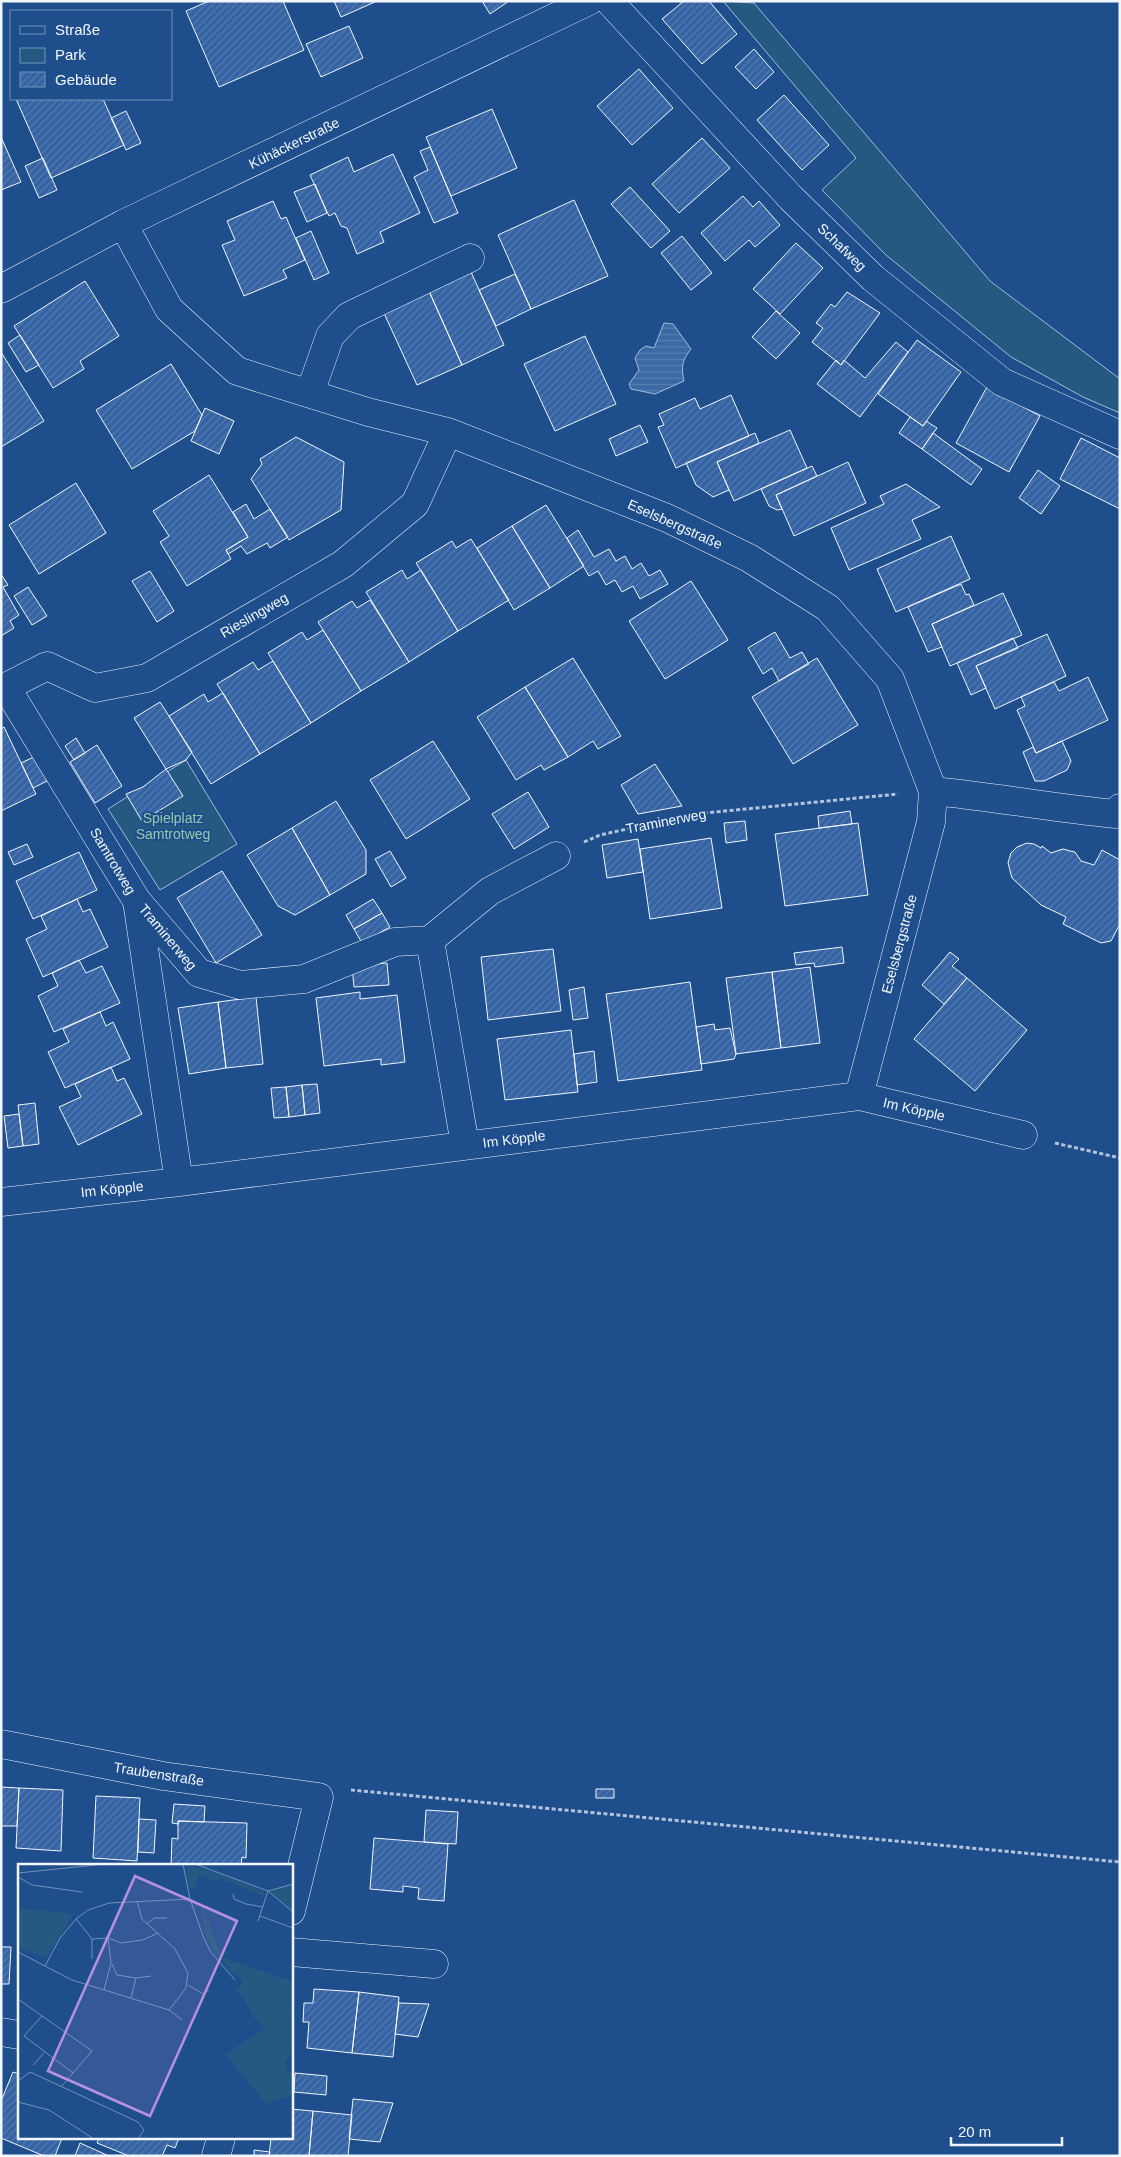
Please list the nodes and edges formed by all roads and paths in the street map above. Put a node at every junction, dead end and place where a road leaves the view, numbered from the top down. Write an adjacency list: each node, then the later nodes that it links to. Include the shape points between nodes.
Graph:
1 (589, 1): 3 (street, Kühäckerstraße)
2 (609, 1): 8 (street, Schafweg, via 791,198 873,278 1002,382)
3 (123, 224): 5 (street, Kühäckerstraße); 6 (street, Eselsbergstraße, via 170,308 237,371)
4 (470, 258): 6 (street, via 349,316 330,336)
5 (1, 290)
6 (310, 393): 7 (street, Eselsbergstraße, via 368,412)
7 (448, 432): 9 (street, Rieslingweg, via 415,504 342,564 147,678 95,688 47,666); 10 (street, Eselsbergstraße, via 668,518 749,558 828,608 890,679)
8 (1120, 434)
9 (4, 688): 13 (street, Samtrotweg)
10 (933, 791): 11 (street, via 1116,814); 12 (path, Traminerweg, via 695,814 600,835); 15 (street, Eselsbergstraße, via 931,822)
11 (1120, 808)
12 (556, 856): 14 (street, via 490,891)
13 (137, 900): 14 (street, Traminerweg, via 199,974 240,986 304,979 395,942); 19 (street, Samtrotweg)
14 (430, 940): 17 (street)
15 (859, 1096): 16 (street, Im Köpple); 17 (street, Im Köpple)
16 (1022, 1135): 18 (path)
17 (465, 1145): 19 (street, Im Köpple)
18 (1120, 1158)
19 (179, 1182): 20 (street, Im Köpple)
20 (1, 1202)
21 (1, 1744): 22 (street, Traubenstraße, via 163,1776)
22 (319, 1797): 23 (path, via 348,1790); 24 (street)
23 (1120, 1862)
24 (292, 1907)
25 (292, 1952): 26 (street)
26 (434, 1964)
27 (1, 2032): 28 (street)
28 (18, 2035)
29 (220, 2140): 30 (street)
30 (216, 2156)

